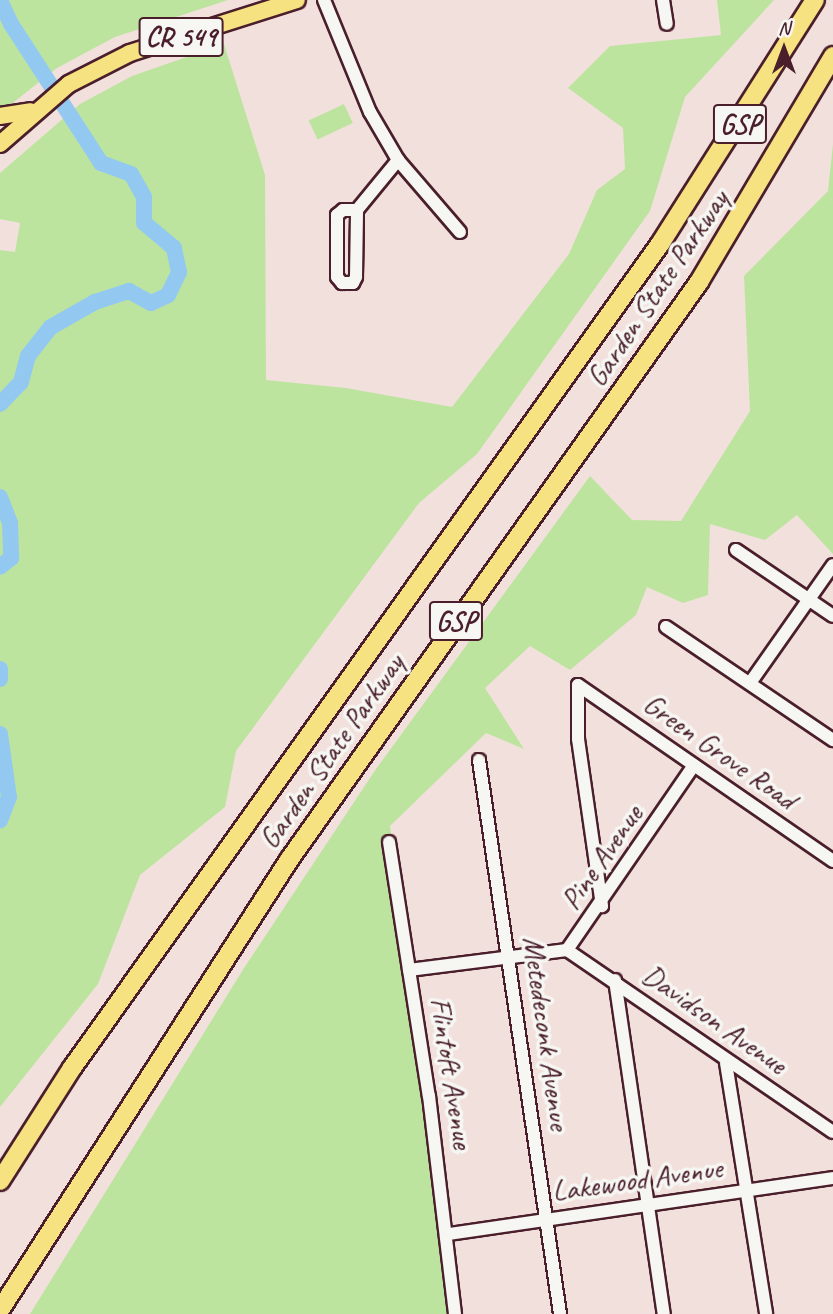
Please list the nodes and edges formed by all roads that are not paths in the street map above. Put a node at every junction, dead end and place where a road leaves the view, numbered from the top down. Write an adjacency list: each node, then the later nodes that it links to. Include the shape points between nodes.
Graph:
1 (297, 0): 7 (main road, CR 549, via 130,53 69,84)
2 (324, 0): 10 (street, via 370,112)
3 (663, 0): 5 (street)
4 (815, 0): 32 (highway, Garden State Parkway / GSP, via 660,244 72,1068)
5 (667, 24)
6 (833, 56): 37 (highway, Garden State Parkway / GSP, via 699,282 289,860)
7 (37, 108): 8 (main road); 9 (main road, CR 549)
8 (0, 116)
9 (0, 143)
10 (398, 160): 11 (street); 12 (street)
11 (357, 210): 11 (street, via 337,215 337,277 342,283 353,283 356,277)
12 (460, 232)
13 (736, 550): 15 (street)
14 (833, 565): 15 (street)
15 (808, 599): 16 (street); 18 (street)
16 (833, 616)
17 (666, 627): 18 (street)
18 (750, 683): 19 (street)
19 (833, 740)
20 (479, 760): 26 (street, Metedeconk Avenue)
21 (694, 765): 23 (street, Green Grove Road); 24 (street, Pine Avenue); 24 (street, Green Grove Road, via 578,685 578,739)
22 (389, 842): 27 (street, Flintoft Avenue)
23 (833, 860)
24 (601, 906): 25 (street, Pine Avenue)
25 (567, 950): 26 (street, Pine Avenue); 28 (street, Davidson Avenue)
26 (510, 955): 27 (street, Pine Avenue); 35 (street, Metedeconk Avenue)
27 (409, 970): 36 (street, Flintoft Avenue)
28 (615, 980): 29 (street, Davidson Avenue); 34 (street)
29 (726, 1063): 30 (street, Davidson Avenue); 33 (street)
30 (833, 1132)
31 (833, 1178): 33 (street, Lakewood Avenue)
32 (0, 1181)
33 (746, 1190): 34 (street, Lakewood Avenue); 41 (street)
34 (647, 1203): 35 (street, Lakewood Avenue); 40 (street)
35 (547, 1219): 36 (street, Lakewood Avenue); 39 (street, Metedeconk Avenue)
36 (449, 1234): 38 (street, Flintoft Avenue)
37 (0, 1310)
38 (456, 1314)
39 (560, 1314)
40 (664, 1314)
41 (766, 1314)

